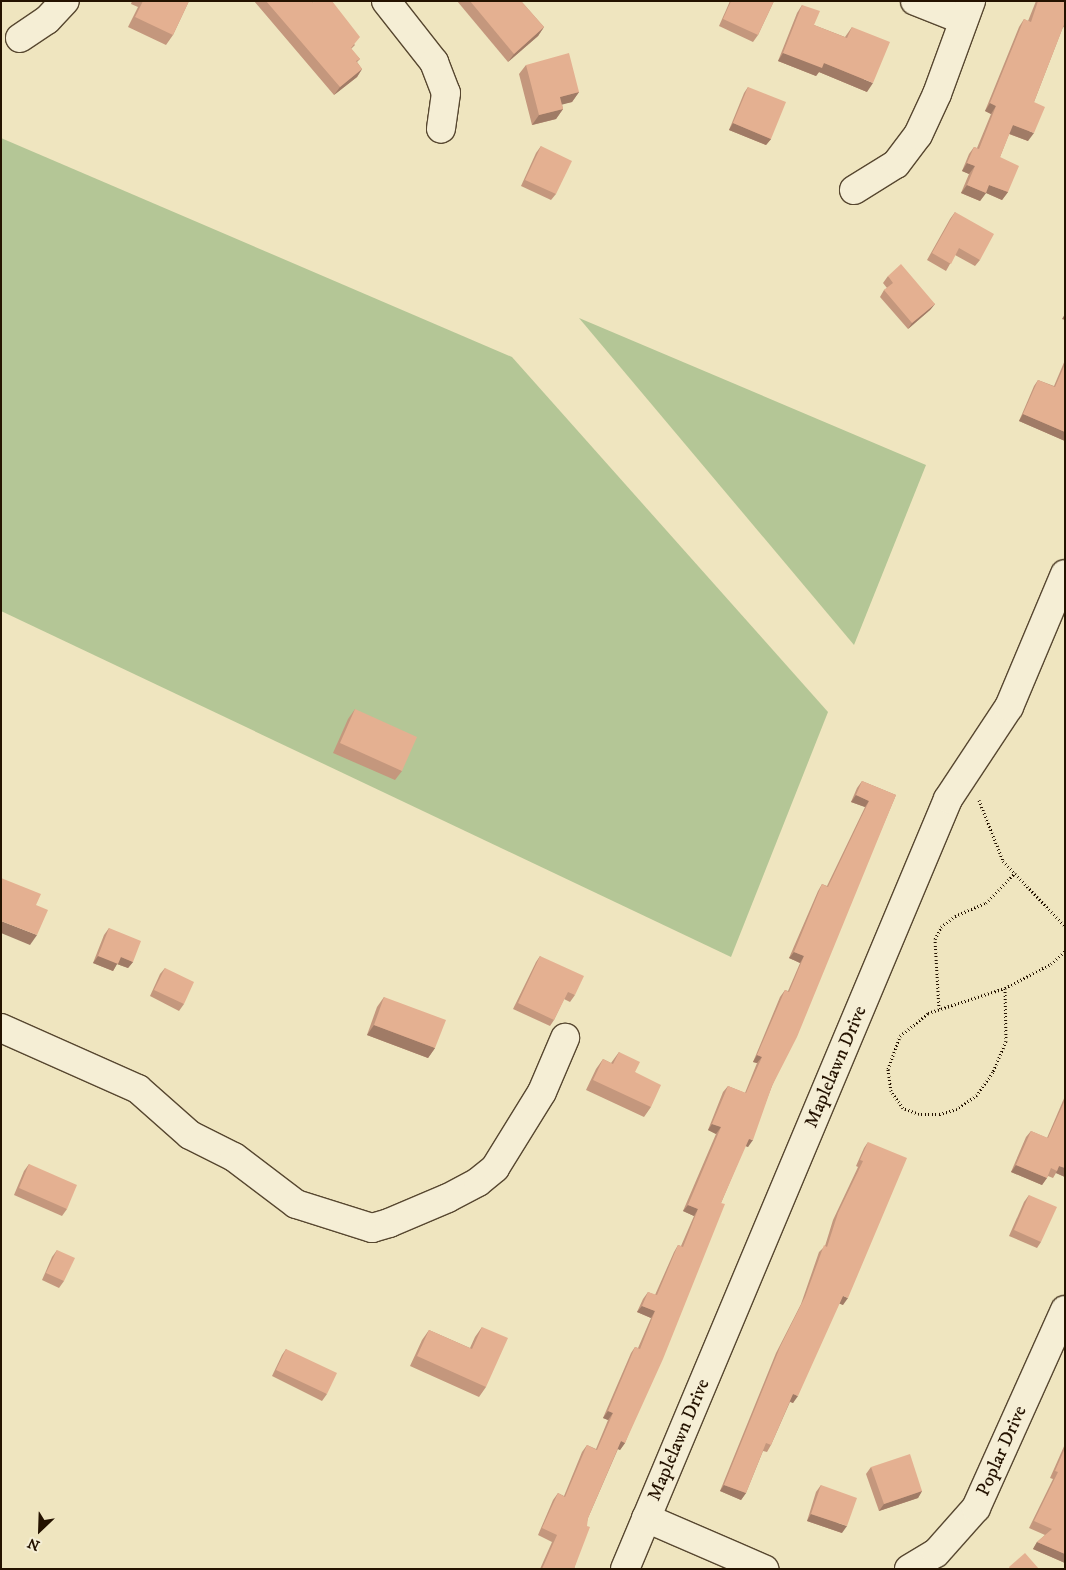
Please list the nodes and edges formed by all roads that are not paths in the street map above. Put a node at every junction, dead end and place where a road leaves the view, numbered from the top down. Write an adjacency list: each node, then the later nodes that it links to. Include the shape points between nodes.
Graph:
1 (65, 1): 5 (street, via 47,20)
2 (386, 1): 6 (street, via 434,62 446,93)
3 (915, 1): 4 (street)
4 (967, 10): 7 (street, via 937,94 918,135 896,164)
5 (20, 38)
6 (441, 128)
7 (854, 190)
8 (1065, 574): 12 (street, Maplelawn Drive, via 1009,707 948,800)
9 (1, 1028): 10 (street, via 138,1089 190,1135 234,1157 296,1204 372,1228 470,1186 495,1168 542,1092)
10 (565, 1038)
11 (1065, 1310): 15 (street, Poplar Drive, via 976,1508 936,1553)
12 (646, 1518): 13 (street, Maplelawn Drive); 14 (street)
13 (625, 1569)
14 (764, 1569)
15 (909, 1569)

